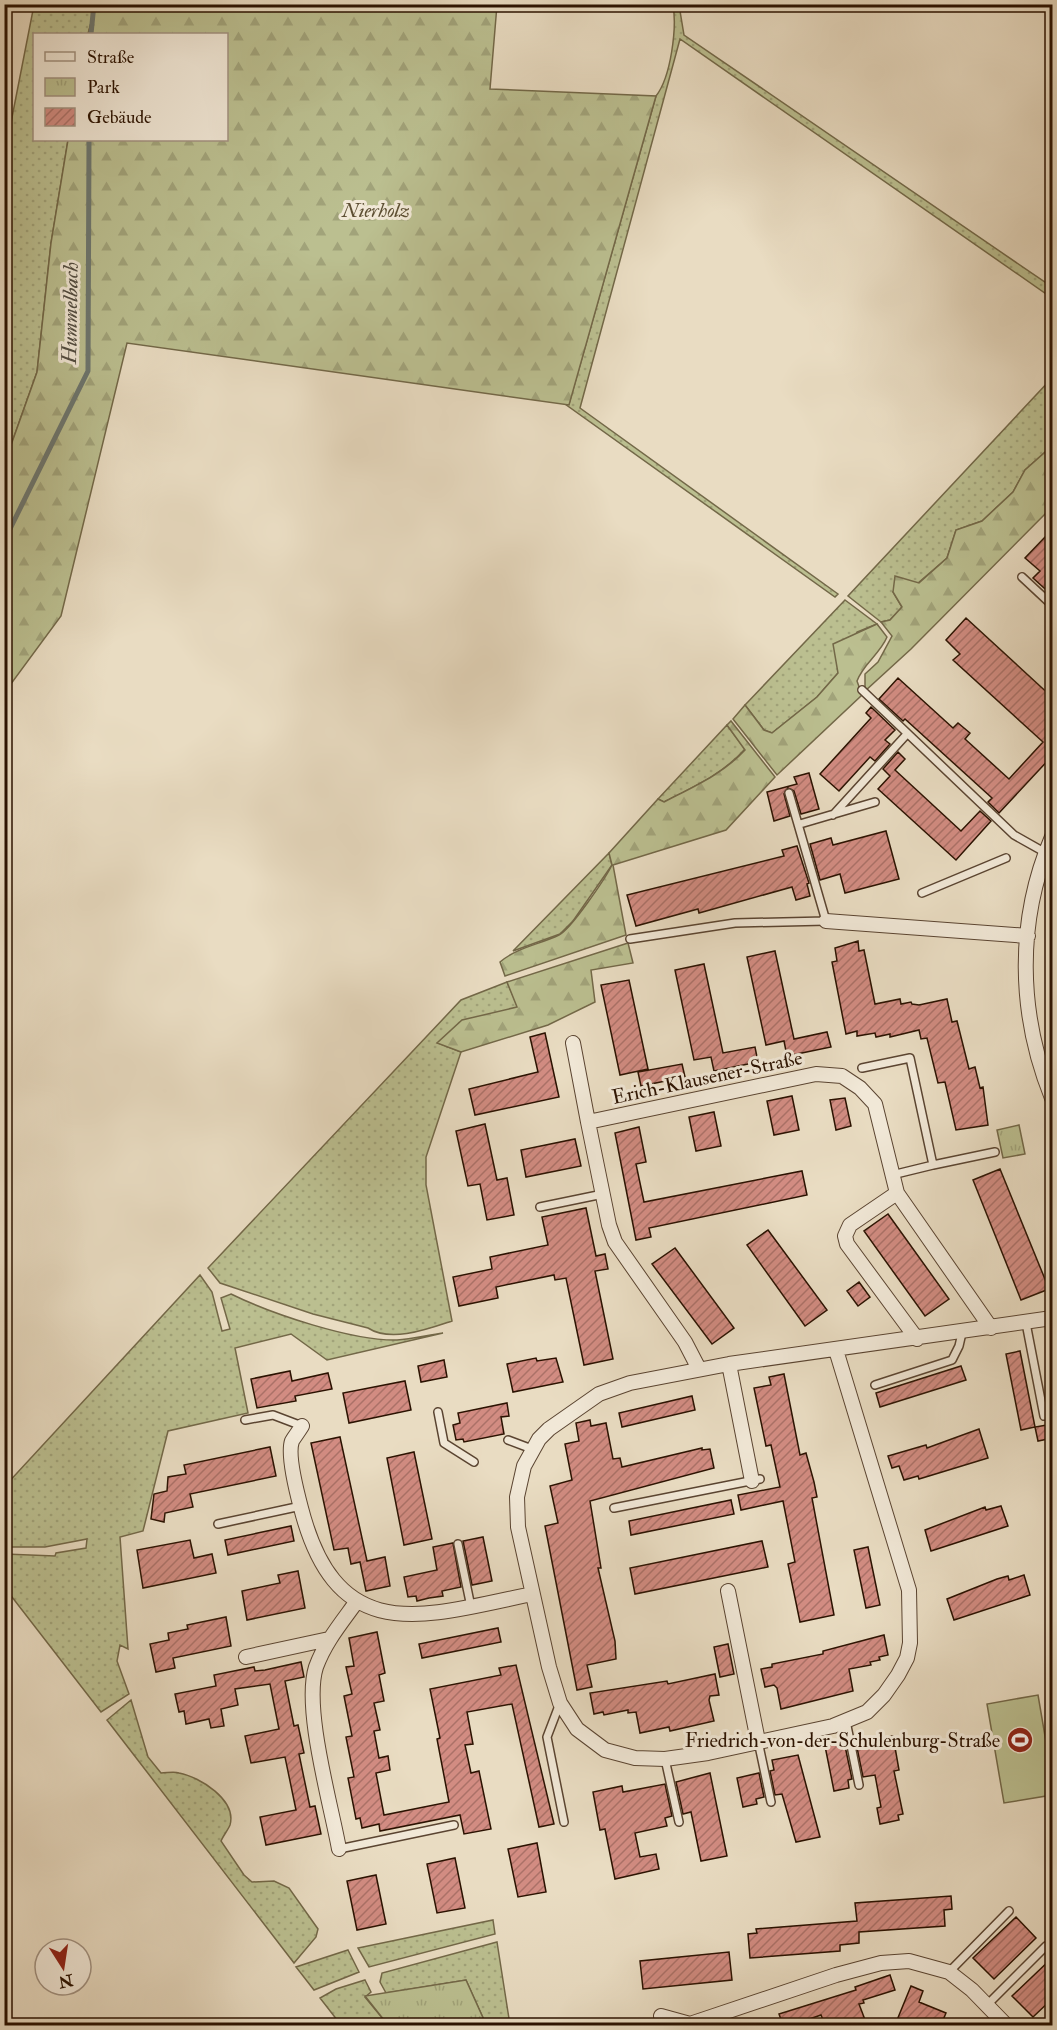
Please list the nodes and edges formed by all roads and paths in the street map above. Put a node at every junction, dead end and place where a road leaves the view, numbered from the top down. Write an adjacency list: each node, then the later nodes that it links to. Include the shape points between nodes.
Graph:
1 (1022, 577): 2 (lane)
2 (1053, 605)
3 (862, 690): 4 (lane)
4 (907, 734): 7 (lane); 10 (lane, via 1014,835)
5 (789, 793): 8 (lane)
6 (875, 802): 7 (lane)
7 (833, 815): 8 (lane)
8 (800, 824): 13 (lane)
9 (1053, 837): 10 (street)
10 (1046, 853): 14 (street)
11 (1006, 858): 12 (lane)
12 (922, 893)
13 (826, 921): 14 (street); 15 (lane, via 735,923)
14 (1028, 936): 18 (street, via 1028,1016)
15 (630, 939)
16 (573, 1042): 19 (street, Erich-Klausener-Straße)
17 (862, 1068): 21 (lane, via 910,1058)
18 (1053, 1098)
19 (588, 1122): 22 (street, Erich-Klausener-Straße, via 802,1076 829,1074 853,1082 875,1104); 24 (street, Erich-Klausener-Straße)
20 (995, 1152): 21 (lane)
21 (933, 1166): 22 (lane)
22 (892, 1174): 23 (street, Erich-Klausener-Straße)
23 (897, 1193): 28 (street, Erich-Klausener-Straße); 30 (street, via 850,1225 845,1236)
24 (603, 1194): 25 (lane); 33 (street, Erich-Klausener-Straße, via 615,1242 685,1342)
25 (540, 1207)
26 (1053, 1318): 27 (street)
27 (1026, 1323): 28 (street); 36 (lane)
28 (991, 1328): 29 (street)
29 (962, 1333): 30 (street); 34 (lane, via 952,1360)
30 (917, 1339): 31 (street)
31 (836, 1350): 32 (street); 54 (street, via 902,1559 912,1609 907,1658 898,1675 867,1712)
32 (729, 1364): 33 (street); 42 (street)
33 (699, 1369): 40 (street, via 630,1383 599,1394 549,1429)
34 (875, 1385)
35 (438, 1412): 41 (lane, via 444,1443)
36 (1044, 1416)
37 (245, 1420): 38 (lane, via 273,1415)
38 (302, 1426): 43 (street, via 291,1447)
39 (508, 1440): 40 (lane)
40 (532, 1449): 48 (street, via 520,1481 517,1513)
41 (474, 1462)
42 (756, 1480): 44 (lane)
43 (301, 1506): 45 (lane); 49 (street, via 310,1540 324,1570)
44 (614, 1508)
45 (218, 1524)
46 (458, 1544): 50 (lane)
47 (728, 1591): 55 (street)
48 (532, 1594): 50 (street); 53 (street)
49 (357, 1601): 50 (street, via 382,1611 411,1615); 51 (street)
50 (471, 1607)
51 (329, 1639): 52 (street); 62 (street, via 316,1667 312,1703)
52 (246, 1657)
53 (560, 1702): 56 (street, via 571,1723 605,1750 635,1758); 59 (lane, via 547,1737)
54 (846, 1721): 55 (street); 57 (lane)
55 (758, 1741): 56 (street); 58 (lane)
56 (665, 1759): 60 (lane)
57 (859, 1785)
58 (771, 1802)
59 (564, 1822)
60 (679, 1822)
61 (454, 1825): 62 (lane)
62 (339, 1849)
63 (1009, 1911): 65 (lane)
64 (1046, 1947): 66 (lane)
65 (949, 1972): 66 (street); 67 (street, via 909,1961 881,1963 690,2024)
66 (987, 2005): 69 (street)
67 (661, 2016)
68 (1053, 2017): 70 (lane)
69 (1007, 2025)
70 (1044, 2025)

